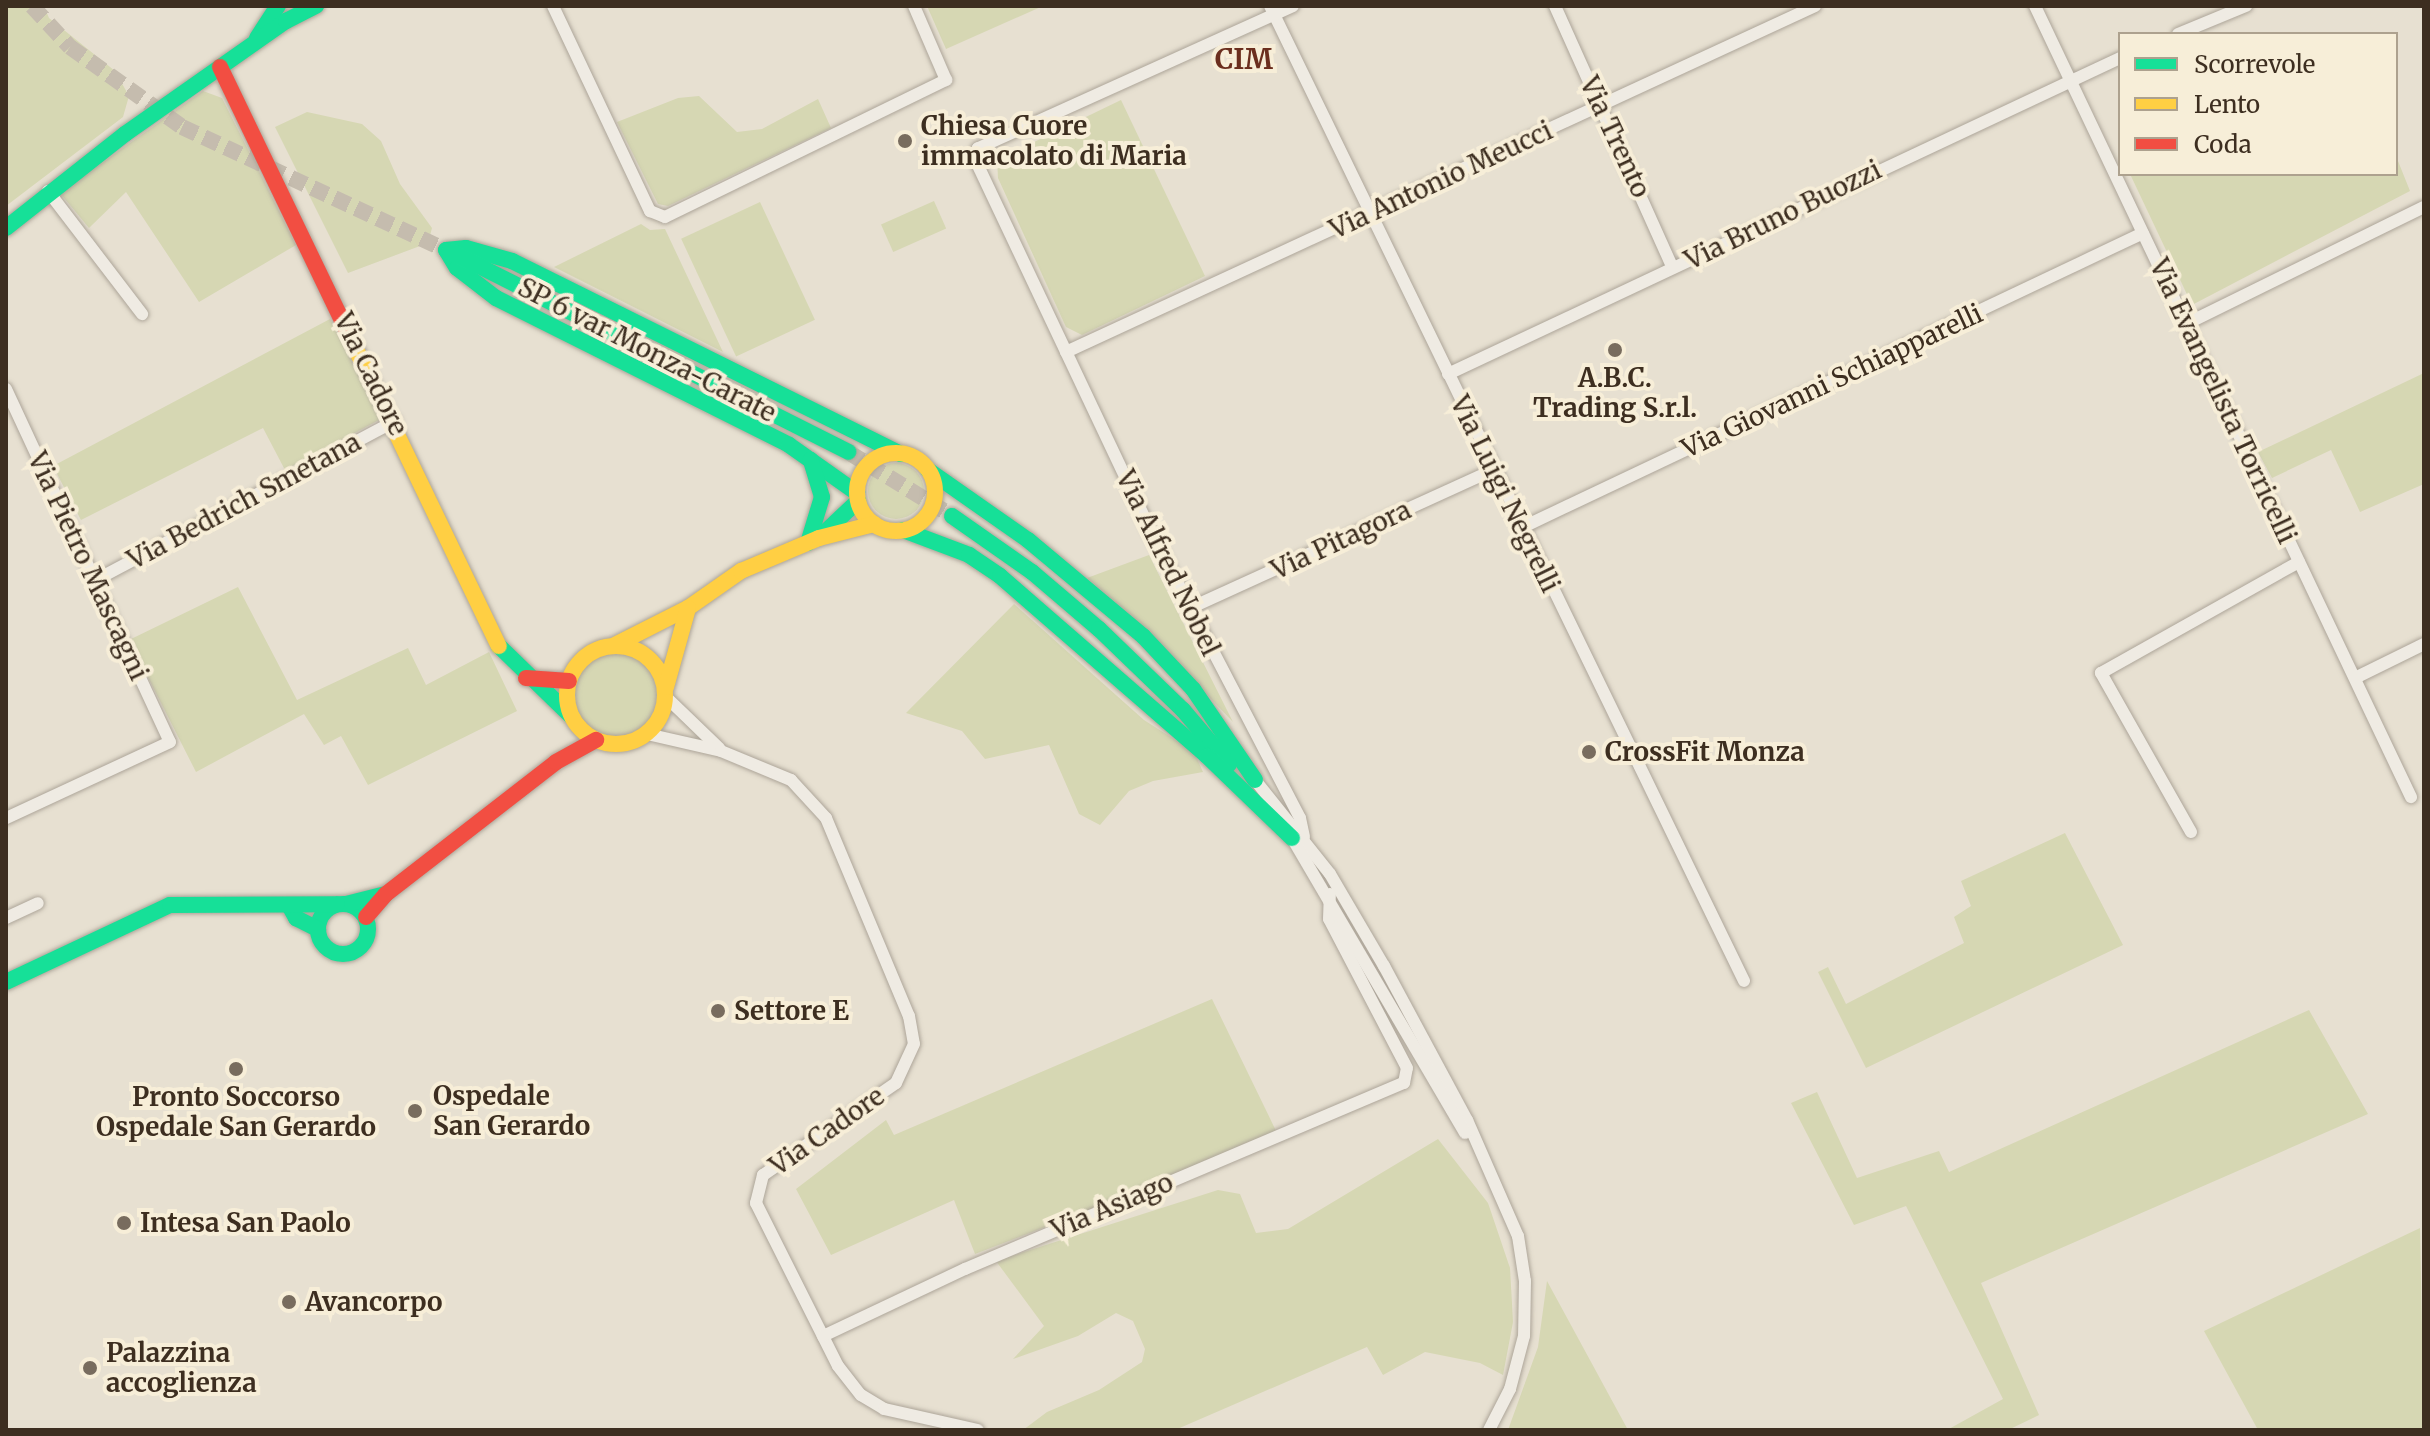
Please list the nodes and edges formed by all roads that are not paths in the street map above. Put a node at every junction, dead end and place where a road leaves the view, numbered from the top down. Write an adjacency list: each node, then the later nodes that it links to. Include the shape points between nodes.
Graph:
1 (278, 6): 12 (street)
2 (553, 6): 3 (street, via 650,211 665,217 946,80)
3 (914, 6)
4 (1293, 6): 10 (street)
5 (1555, 6): 16 (street, Via Trento)
6 (1815, 6): 16 (street, Via Antonio Meucci)
7 (2035, 6): 15 (street, Via Evangelista Torricelli)
8 (2246, 6): 11 (street)
9 (306, 7): 12 (street)
10 (1272, 10): 19 (street, Via Luigi Negrelli); 26 (street, Via Alfred Nobel, via 978,148 977,166)
11 (2183, 32)
12 (246, 48): 14 (street)
13 (2118, 59): 15 (street, Via Bruno Buozzi)
14 (220, 67): 17 (street); 29 (street, Via Cadore)
15 (2070, 78): 21 (street, Via Evangelista Torricelli); 23 (street, Via Bruno Buozzi)
16 (1600, 105): 19 (street, Via Antonio Meucci); 23 (street, Via Trento)
17 (48, 191): 20 (street); 24 (street)
18 (2424, 207): 25 (street)
19 (1369, 215): 26 (street, Via Antonio Meucci); 27 (street, Via Luigi Negrelli)
20 (6, 228)
21 (2143, 233): 25 (street, Via Evangelista Torricelli); 38 (street, Via Giovanni Schiapparelli)
22 (446, 250): 30 (street, SP 6 var Monza-Carate); 31 (street, via 466,248 512,261); 32 (street, via 457,268 496,298)
23 (1673, 268): 27 (street, Via Bruno Buozzi)
24 (142, 314)
25 (2186, 324): 41 (street, Via Evangelista Torricelli)
26 (1066, 352): 44 (street, Via Alfred Nobel)
27 (1448, 374): 34 (street, Via Luigi Negrelli)
28 (6, 389): 42 (street, Via Pietro Mascagni)
29 (395, 421): 42 (street, Via Bedrich Smetana); 47 (street, Via Cadore, via 502,651)
30 (848, 452)
31 (901, 454): 33 (street); 35 (street, via 882,456 866,467)
32 (811, 460): 35 (street); 40 (street, via 822,497)
33 (928, 470): 39 (street, via 934,488 932,507 920,522); 57 (street, via 1028,540 1135,628 1193,689)
34 (1493, 470): 38 (street, Via Luigi Negrelli); 44 (street, Via Pitagora)
35 (857, 497): 37 (street); 40 (street)
36 (952, 516): 51 (street, via 1032,572)
37 (874, 524): 39 (street); 40 (street)
38 (1521, 528): 71 (street, Via Luigi Negrelli)
39 (903, 530): 61 (street, via 969,555 1000,576)
40 (813, 540): 43 (street, via 719,583)
41 (2299, 562): 48 (street, Via Evangelista Torricelli); 60 (street, via 2101,673)
42 (94, 581): 59 (street, Via Pietro Mascagni, via 170,742)
43 (688, 608): 46 (street); 50 (street)
44 (1188, 609): 61 (street, Via Alfred Nobel, via 1300,818)
45 (2424, 644): 48 (street)
46 (615, 645): 49 (street, via 586,656); 50 (street, Via Cadore, via 649,658)
47 (526, 678): 49 (street); 52 (street, Via Cadore)
48 (2355, 678): 58 (street, Via Evangelista Torricelli)
49 (569, 681): 52 (street)
50 (666, 693): 53 (street, via 660,718); 55 (street, Via Cadore)
51 (1183, 710): 57 (street); 61 (street)
52 (574, 720): 54 (street, Via Cadore); 56 (street)
53 (647, 734): 54 (street, Via Cadore, via 623,744); 55 (street, Via Cadore)
54 (596, 740): 56 (street)
55 (721, 751): 74 (street, Via Cadore, via 791,780 826,818 909,1016 914,1044 896,1083 805,1143 763,1175 756,1188 756,1203)
56 (556, 762): 62 (street)
57 (1255, 780): 61 (street)
58 (2411, 797)
59 (6, 818)
60 (2191, 832)
61 (1298, 838): 63 (street, Via Alfred Nobel); 70 (street, Via Alfred Nobel)
62 (386, 894): 65 (street); 67 (street)
63 (1330, 894): 70 (street, Via Alfred Nobel); 73 (street, Via Alfred Nobel, via 1329,919 1407,1068)
64 (38, 903): 68 (street)
65 (342, 904): 66 (street); 67 (street); 69 (street, via 323,913)
66 (290, 907): 69 (street, via 296,918); 72 (street, via 203,901 170,905)
67 (366, 917): 69 (street, via 367,937 351,953 330,951)
68 (6, 918)
69 (318, 929)
70 (1378, 969): 76 (street, via 1496,1184 1523,1257 1524,1336 1510,1389)
71 (1744, 981)
72 (6, 982)
73 (1404, 1083): 74 (street, Via Asiago, via 965,1269)
74 (823, 1336): 75 (street, Via Cadore, via 849,1382 884,1409)
75 (978, 1430)
76 (1489, 1430)

